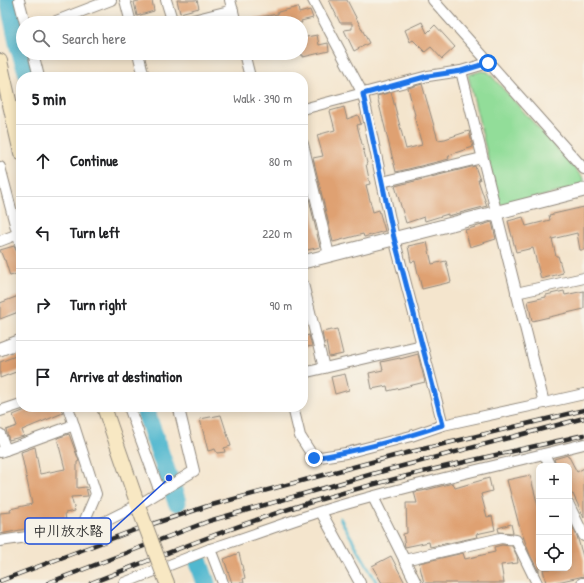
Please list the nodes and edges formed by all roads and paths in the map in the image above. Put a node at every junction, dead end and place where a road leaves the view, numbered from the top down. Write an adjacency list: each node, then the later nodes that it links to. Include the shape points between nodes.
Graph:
1 (19, 0): 8 (street)
2 (111, 0): 9 (street)
3 (125, 0): 10 (street)
4 (166, 0): 11 (street)
5 (313, 0): 23 (street)
6 (433, 0): 18 (street)
7 (231, 5): 12 (street); 13 (street)
8 (23, 16)
9 (69, 16)
10 (129, 16)
11 (171, 16)
12 (200, 16)
13 (234, 16)
14 (35, 60): 20 (street)
15 (140, 60): 21 (street)
16 (246, 60): 22 (street)
17 (0, 61): 25 (main road)
18 (488, 63): 19 (street); 29 (street)
19 (461, 71): 23 (street, via 428,76); 26 (street)
20 (38, 72)
21 (143, 72)
22 (249, 72)
23 (363, 94): 24 (street); 30 (street)
24 (308, 108)
25 (16, 131)
26 (482, 158): 30 (street); 32 (street)
27 (308, 165): 37 (street)
28 (0, 167): 33 (street)
29 (584, 168)
30 (382, 182): 35 (street)
31 (584, 190): 32 (street)
32 (496, 213): 35 (street); 40 (street)
33 (16, 227)
34 (16, 235): 36 (street)
35 (394, 238): 37 (street); 45 (street)
36 (0, 241)
37 (330, 255): 38 (street)
38 (308, 261)
39 (584, 278): 40 (street)
40 (516, 294): 50 (street)
41 (308, 304): 42 (street)
42 (314, 329): 43 (street); 47 (street)
43 (308, 331)
44 (16, 343): 46 (street)
45 (422, 345): 47 (street); 59 (street)
46 (0, 349)
47 (324, 368): 48 (street)
48 (308, 372)
49 (584, 394): 50 (street)
50 (544, 403): 59 (street)
51 (16, 406): 52 (street)
52 (0, 411)
53 (70, 412): 58 (street)
54 (106, 412): 67 (main road)
55 (131, 412): 65 (street)
56 (180, 412): 65 (street, via 194,471)
57 (293, 412): 59 (street, via 300,436 314,458 361,449)
58 (74, 425): 62 (street); 70 (street, via 96,494)
59 (443, 425)
60 (0, 434): 62 (street)
61 (584, 444): 63 (street)
62 (3, 451)
63 (544, 454): 64 (street); 66 (street)
64 (548, 463)
65 (162, 491): 67 (street)
66 (372, 497): 69 (street); 74 (street)
67 (139, 506): 70 (street); 75 (main road, bridge)
68 (572, 511): 71 (street)
69 (321, 512): 73 (street); 79 (street)
70 (81, 529): 72 (street)
71 (584, 536)
72 (0, 541)
73 (210, 549): 76 (street); 78 (street)
74 (404, 560): 80 (street); 81 (street, via 501,538 516,540)
75 (165, 578)
76 (138, 580): 77 (street)
77 (124, 583)
78 (222, 583)
79 (360, 583)
80 (416, 583)
81 (537, 583)

